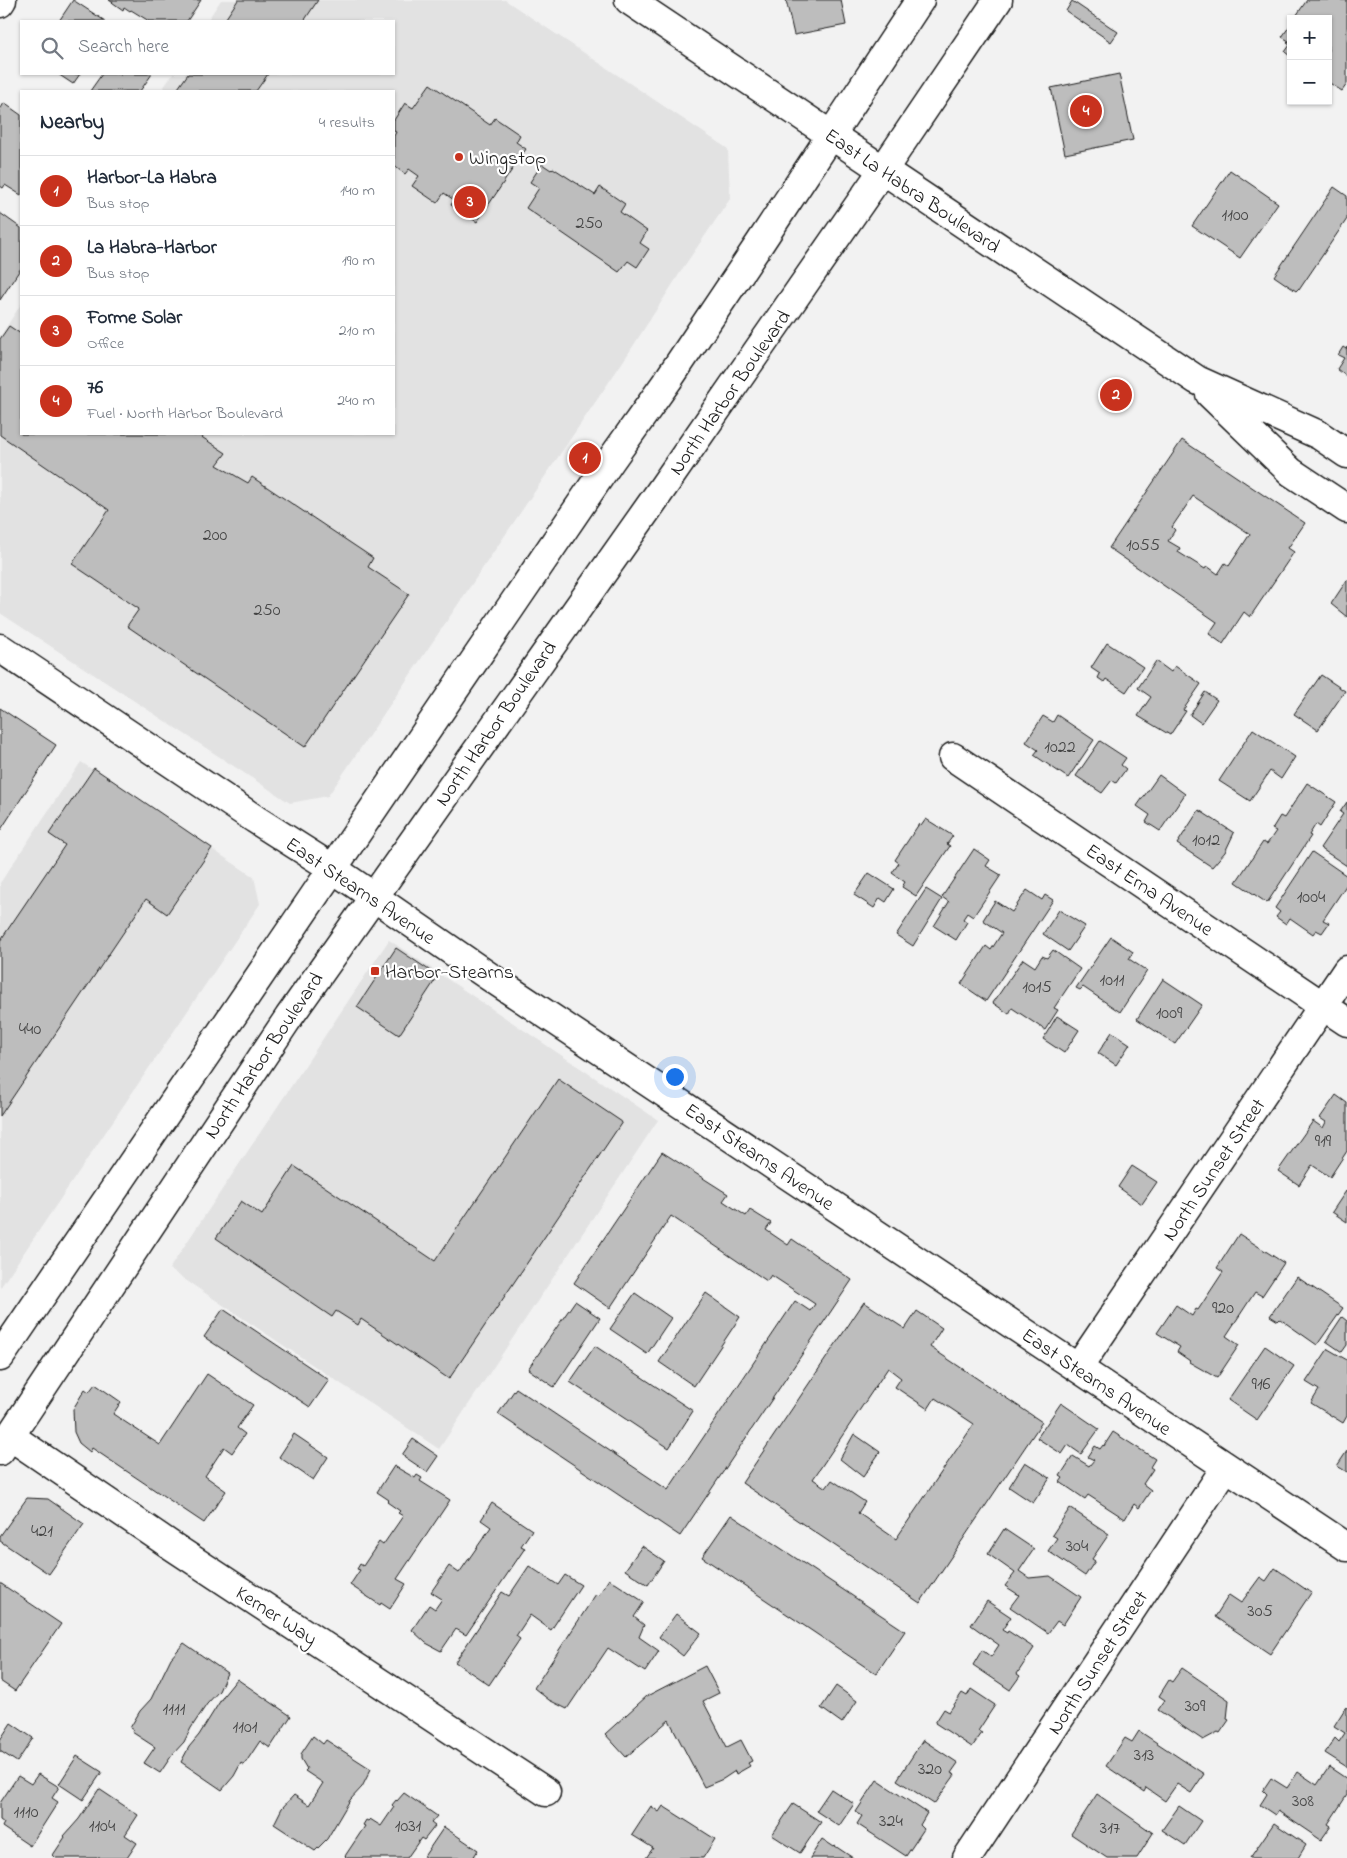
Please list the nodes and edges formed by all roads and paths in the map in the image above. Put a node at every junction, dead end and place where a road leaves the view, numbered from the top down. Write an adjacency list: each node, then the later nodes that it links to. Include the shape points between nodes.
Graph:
1 (629, 0): 4 (main road, East La Habra Boulevard)
2 (920, 0): 4 (main road)
3 (998, 0): 5 (main road, North Harbor Boulevard)
4 (830, 134): 5 (main road, East La Habra Boulevard); 11 (main road, via 695,340)
5 (883, 170): 6 (main road, East La Habra Boulevard); 12 (main road, North Harbor Boulevard, via 652,503)
6 (1197, 380): 7 (main road, East La Habra Boulevard, via 1319,435); 8 (main road, East La Habra Boulevard, via 1291,472)
7 (1347, 454)
8 (1347, 509)
9 (0, 648): 11 (main road, East Stearns Avenue, via 255,820)
10 (954, 757): 14 (main road, East Erna Avenue)
11 (332, 868): 12 (main road, East Stearns Avenue); 16 (main road)
12 (372, 896): 17 (main road, East Stearns Avenue); 18 (main road, North Harbor Boulevard, via 243,1084)
13 (1347, 970): 14 (main road, North Sunset Street)
14 (1323, 1005): 15 (main road, East Erna Avenue); 17 (main road, North Sunset Street)
15 (1347, 1022)
16 (0, 1357)
17 (1078, 1368): 19 (main road, East Stearns Avenue)
18 (5, 1444): 21 (main road, Kerner Way, via 169,1544)
19 (1226, 1467): 20 (main road, East Stearns Avenue); 22 (main road, North Sunset Street)
20 (1347, 1548)
21 (546, 1792)
22 (967, 1858)

